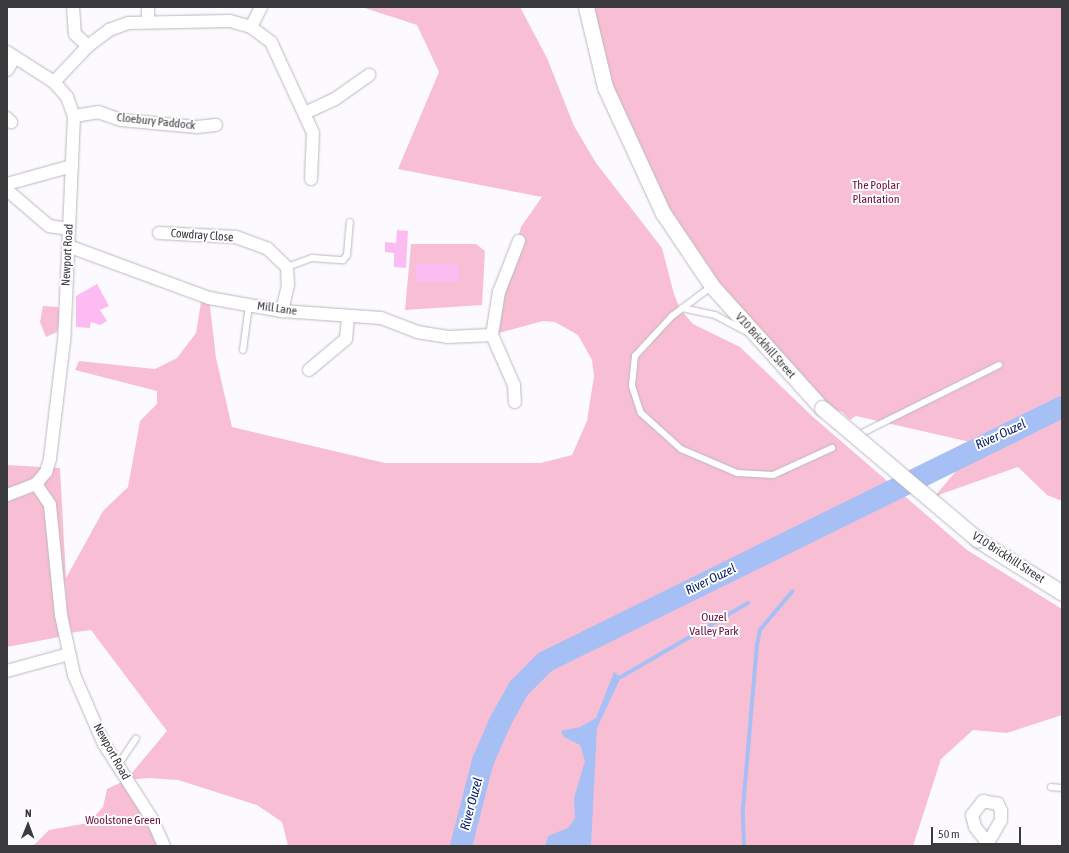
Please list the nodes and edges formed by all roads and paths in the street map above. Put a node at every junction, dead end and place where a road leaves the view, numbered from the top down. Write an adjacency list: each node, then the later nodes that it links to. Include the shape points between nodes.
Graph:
1 (73, 7): 7 (street, via 76,34)
2 (148, 7): 5 (street)
3 (261, 7): 6 (street)
4 (586, 7): 25 (street, V10 Brickhill Street, via 605,87 634,157 662,213)
5 (148, 21): 6 (street, via 230,21); 7 (street, via 109,30)
6 (252, 27): 12 (street, via 271,42)
7 (88, 46): 11 (street)
8 (11, 54): 9 (street); 11 (street, Newport Road)
9 (7, 70)
10 (369, 75): 12 (street, via 335,99)
11 (54, 82): 13 (street, Newport Road, via 67,97)
12 (305, 113): 16 (street, via 314,133)
13 (74, 116): 14 (street, Cloebury Paddock, via 98,112 121,120 197,127); 15 (street, Newport Road)
14 (216, 126)
15 (72, 166): 17 (street); 20 (street, Newport Road)
16 (311, 178)
17 (7, 184)
18 (7, 190): 20 (street, via 49,226)
19 (350, 222): 24 (lane, via 347,255 343,260 312,258)
20 (69, 230): 23 (street, Newport Road)
21 (159, 233): 24 (street, Cowdray Close, via 236,237 267,248)
22 (519, 241): 30 (street, via 499,292)
23 (68, 246): 26 (street, Mill Lane, via 202,296); 38 (street, Newport Road, via 64,340 50,459 46,472)
24 (287, 267): 28 (street, via 288,285)
25 (712, 286): 27 (lane); 31 (street, V10 Brickhill Street)
26 (249, 305): 28 (street, Mill Lane); 32 (lane)
27 (682, 308): 31 (lane, via 715,315); 37 (lane, via 643,344 635,356 632,371 635,399 641,414 662,435 699,460 755,475 789,470)
28 (282, 311): 29 (street, Mill Lane)
29 (348, 317): 30 (street, Mill Lane, via 381,318 416,332 448,337); 34 (street, via 346,339)
30 (492, 335): 35 (street, via 514,385)
31 (755, 337): 40 (street, V10 Brickhill Street, bridge, via 822,408 978,540)
32 (243, 350)
33 (999, 365): 36 (lane)
34 (309, 370)
35 (515, 402)
36 (862, 433)
37 (832, 448)
38 (36, 484): 39 (street); 41 (street, Newport Road, via 50,506 61,615)
39 (7, 494)
40 (1062, 593)
41 (69, 654): 42 (street); 44 (street, Newport Road, via 92,718)
42 (7, 671)
43 (136, 738): 44 (lane)
44 (118, 765): 47 (street, Newport Road, via 152,819)
45 (1051, 787): 46 (lane)
46 (1062, 788)
47 (164, 846)

